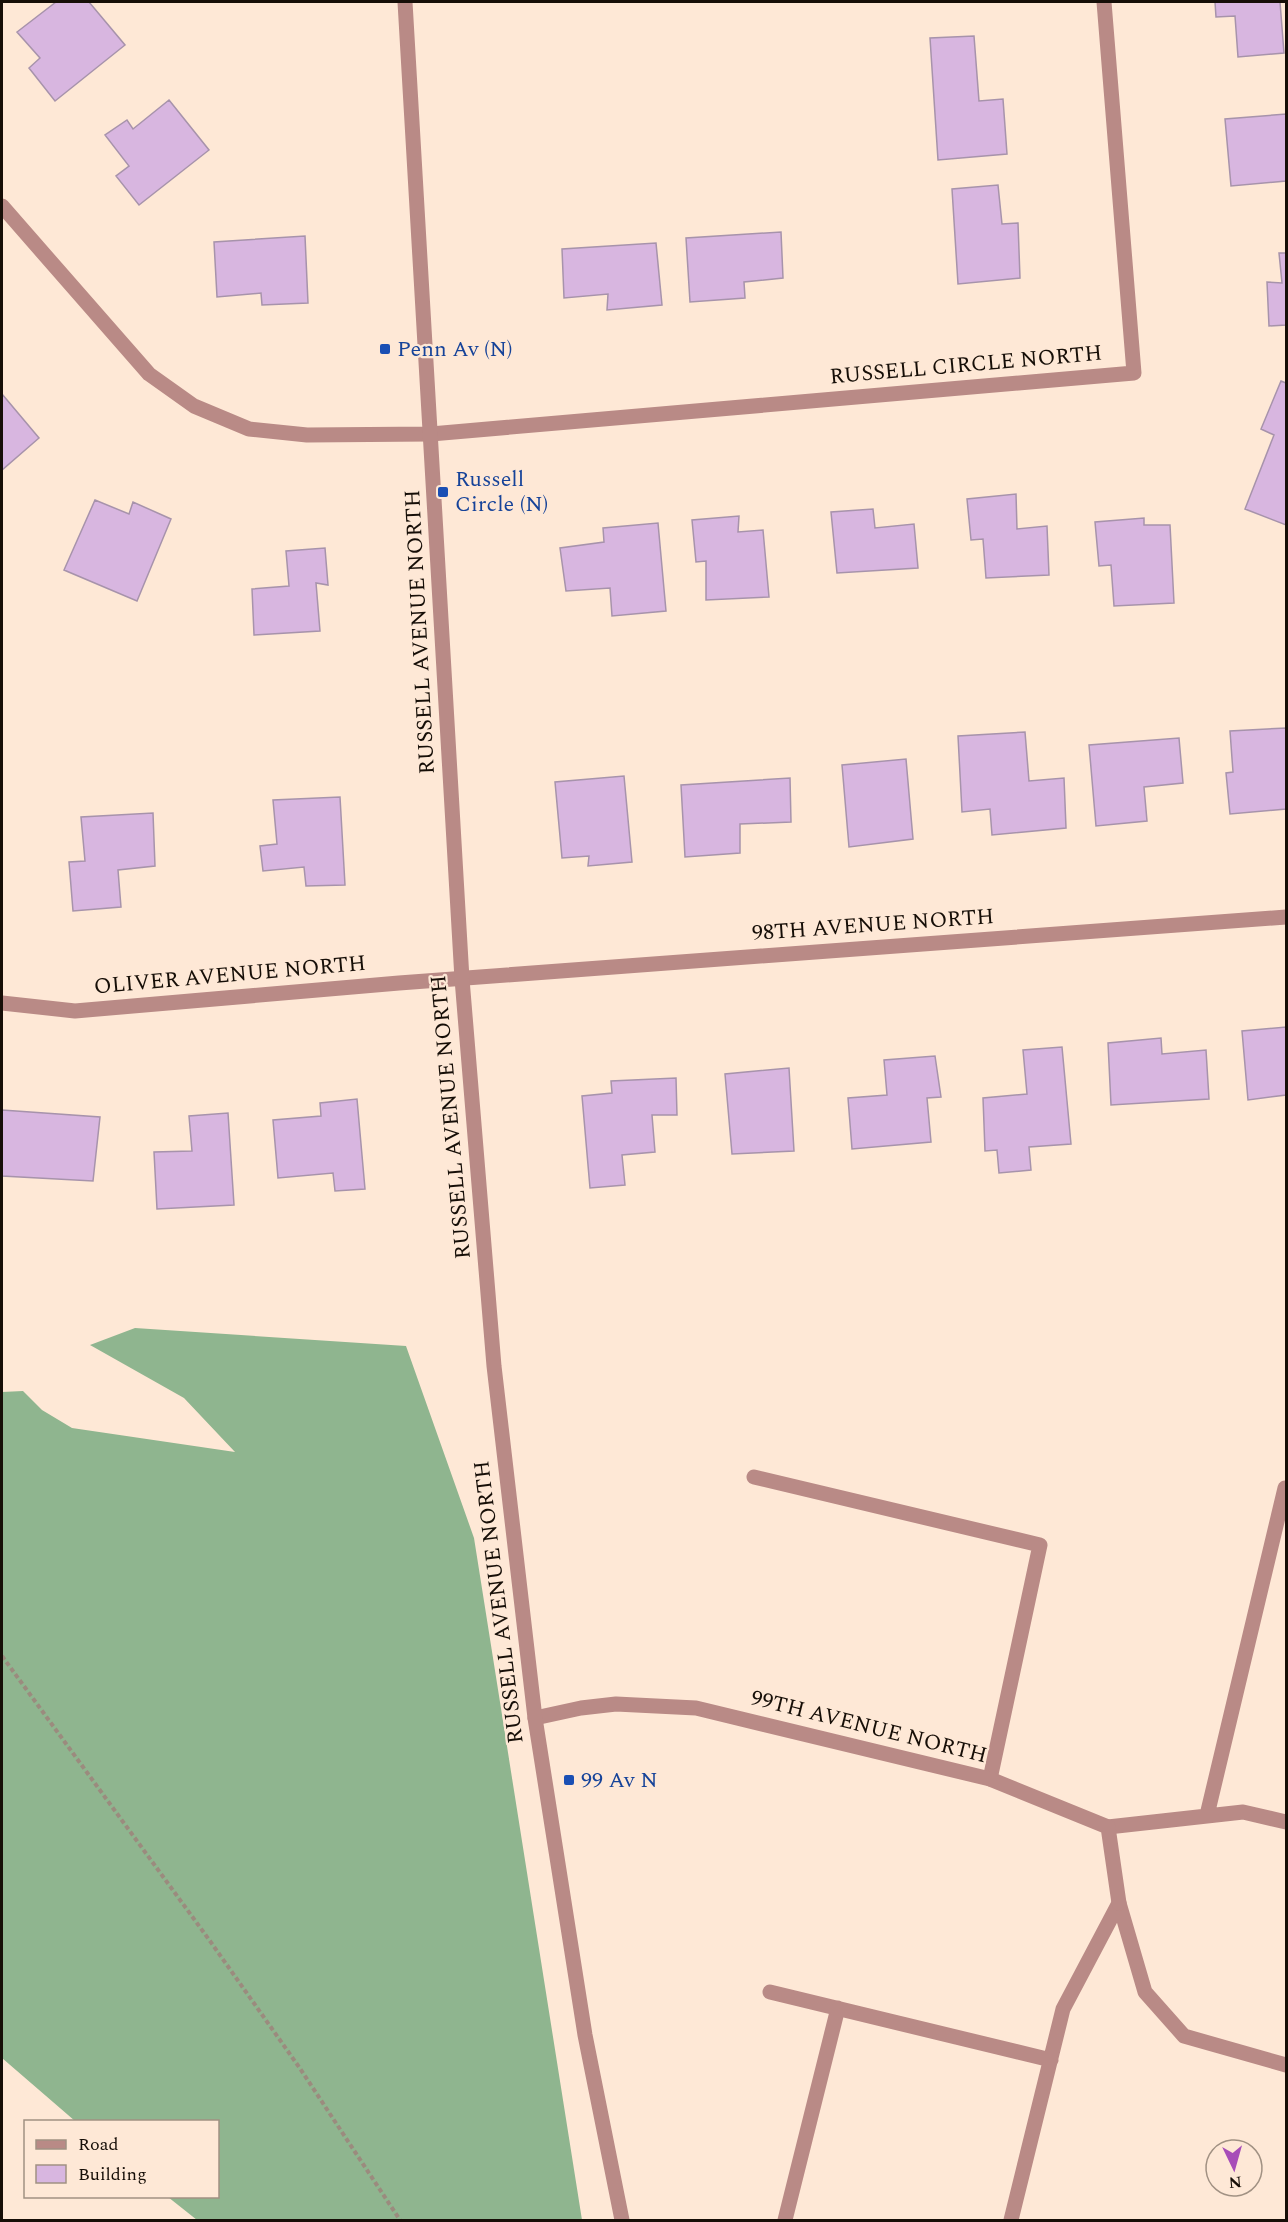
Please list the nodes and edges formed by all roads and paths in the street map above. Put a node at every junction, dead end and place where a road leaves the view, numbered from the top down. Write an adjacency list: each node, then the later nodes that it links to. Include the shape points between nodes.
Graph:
1 (405, 2): 4 (street, RUSSELL AVENUE NORTH)
2 (1104, 2): 4 (street, RUSSELL CIRCLE NORTH, via 1134,373)
3 (2, 206): 4 (street, via 149,374 194,406 249,429 307,435)
4 (431, 434): 6 (street, RUSSELL AVENUE NORTH)
5 (1287, 917): 6 (street, 98TH AVENUE NORTH)
6 (462, 979): 7 (street, OLIVER AVENUE NORTH, via 75,1011); 11 (street, RUSSELL AVENUE NORTH, via 494,1366)
7 (2, 1003)
8 (754, 1477): 12 (street, via 1040,1545)
9 (1286, 1488): 13 (street)
10 (2, 1656): 21 (path, via 271,2028)
11 (535, 1718): 12 (street, 99TH AVENUE NORTH, via 616,1704 696,1708); 22 (street, RUSSELL AVENUE NORTH, via 583,2024)
12 (990, 1779): 15 (street, 99TH AVENUE NORTH)
13 (1207, 1815): 14 (street, via 1243,1812); 15 (street)
14 (1287, 1822)
15 (1108, 1827): 16 (street)
16 (1119, 1904): 19 (street, via 1063,2009); 20 (street, via 1145,1992 1184,2036)
17 (770, 1992): 18 (street)
18 (838, 2008): 19 (street); 23 (street)
19 (1051, 2060): 24 (street)
20 (1287, 2065)
21 (400, 2220)
22 (622, 2220)
23 (786, 2220)
24 (1011, 2220)

